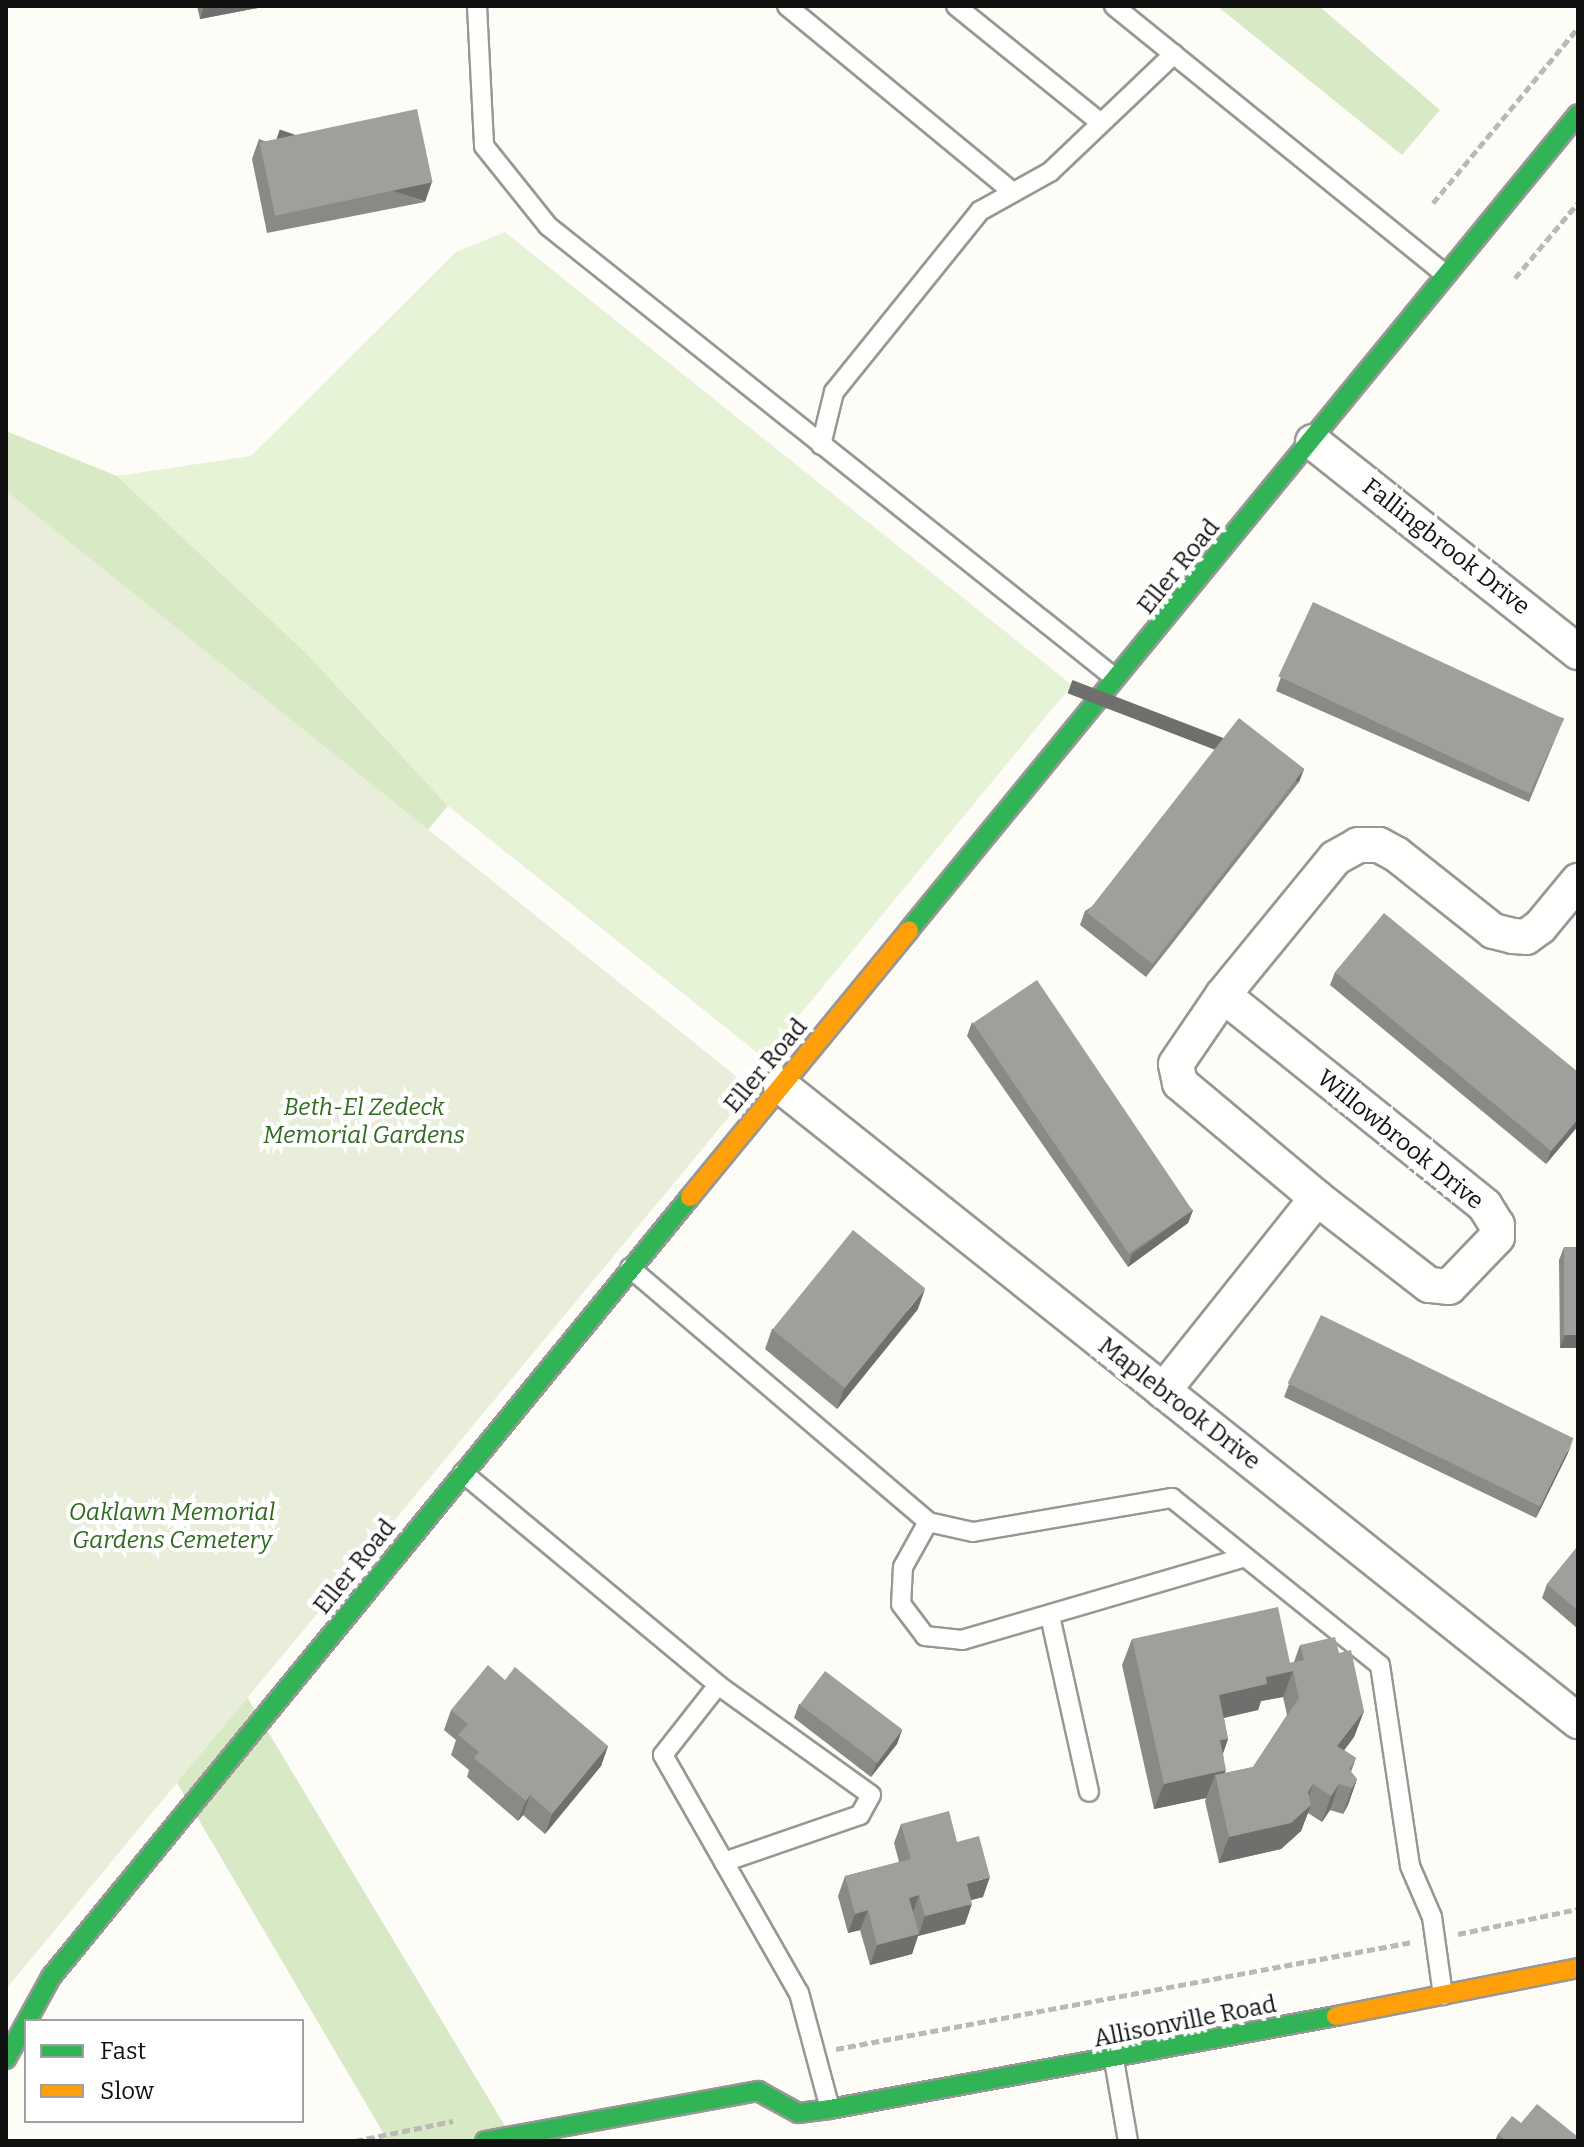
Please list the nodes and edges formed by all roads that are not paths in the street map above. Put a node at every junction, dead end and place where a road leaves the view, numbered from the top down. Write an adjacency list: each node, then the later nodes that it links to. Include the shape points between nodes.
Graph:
1 (477, 6): 11 (lane, via 484,146 548,226)
2 (787, 6): 8 (lane)
3 (956, 6): 7 (lane)
4 (1114, 6): 5 (lane)
5 (1174, 54): 7 (lane); 9 (lane)
6 (1578, 114): 9 (street, Eller Road)
7 (1100, 122): 8 (lane, via 1050,172)
8 (1013, 192): 11 (lane, via 980,211 834,392)
9 (1446, 275): 10 (street, Eller Road)
10 (1313, 442): 12 (street, Fallingbrook Drive); 13 (street, Eller Road)
11 (821, 445): 13 (lane)
12 (1578, 652)
13 (1117, 680): 16 (street, Eller Road)
14 (1578, 881): 15 (street, Willowbrook Drive, via 1540,927 1526,937 1513,936 1493,931 1396,854 1379,845 1358,845 1335,858)
15 (1223, 995): 17 (street, Willowbrook Drive, via 1176,1064 1180,1083); 17 (street, Willowbrook Drive, via 1485,1206 1497,1225 1497,1237 1449,1287 1429,1285)
16 (781, 1086): 18 (street, Eller Road); 19 (street, Maplebrook Drive)
17 (1317, 1198): 19 (street)
18 (630, 1268): 20 (street, Eller Road); 21 (lane)
19 (1163, 1391): 25 (street, Maplebrook Drive)
20 (463, 1473): 24 (lane); 30 (street, Eller Road, via 51,1977)
21 (928, 1522): 22 (lane, via 973,1532 1172,1498); 23 (lane, via 903,1567 901,1604 925,1636 962,1640)
22 (1245, 1557): 23 (lane); 29 (lane, via 1380,1665 1410,1866 1432,1917)
23 (1050, 1616): 26 (lane)
24 (718, 1685): 27 (lane, via 663,1755); 27 (lane, via 871,1795 860,1815)
25 (1578, 1721)
26 (1089, 1792)
27 (724, 1862): 34 (lane, via 799,1993)
28 (1578, 1968): 29 (street, Allisonville Road)
29 (1443, 1995): 33 (street, Allisonville Road)
30 (28, 2019)
31 (24, 2026): 32 (street, Eller Road)
32 (6, 2059)
33 (1114, 2060): 34 (street, Allisonville Road); 36 (lane)
34 (830, 2109): 35 (street, Allisonville Road, via 794,2124 758,2091)
35 (485, 2141)
36 (1128, 2141)

